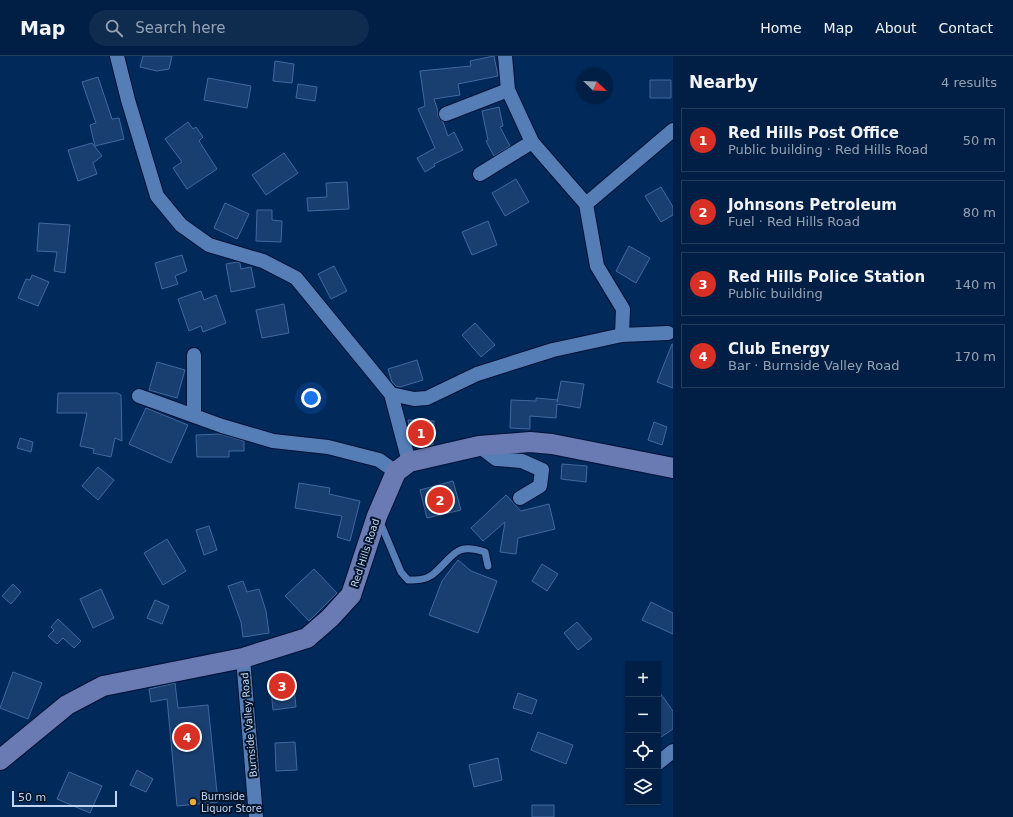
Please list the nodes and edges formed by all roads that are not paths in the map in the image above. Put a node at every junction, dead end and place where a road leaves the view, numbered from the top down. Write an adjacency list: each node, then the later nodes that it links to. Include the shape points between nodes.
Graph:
1 (117, 56): 12 (street, via 157,196 181,226 209,245 263,261 296,278)
2 (506, 56): 3 (street)
3 (508, 90): 4 (street); 6 (street)
4 (446, 114)
5 (671, 135): 8 (street)
6 (532, 142): 7 (street); 8 (street)
7 (480, 174)
8 (586, 204): 10 (street, via 597,266 623,309)
9 (668, 333): 10 (street)
10 (622, 334): 12 (street, via 553,350 478,374 427,398 414,399)
11 (194, 355): 14 (street)
12 (391, 394): 16 (street)
13 (138, 396): 14 (street)
14 (194, 415): 16 (street, via 273,441 328,447)
15 (479, 446): 16 (main road); 17 (main road, via 530,442 552,444); 18 (street, via 496,459 522,461 542,470 540,486)
16 (402, 467): 19 (main road, Red Hills Road)
17 (673, 468)
18 (520, 498)
19 (377, 516): 20 (lane, via 401,572 408,580 420,580 432,575 455,552 473,548 485,552); 21 (main road, Red Hills Road, via 351,595 330,618 307,638)
20 (488, 566)
21 (243, 658): 23 (main road, Red Hills Road, via 103,686 66,705); 25 (street, Burnside Valley Road)
22 (673, 751): 24 (street)
23 (0, 760)
24 (661, 761)
25 (256, 817)

